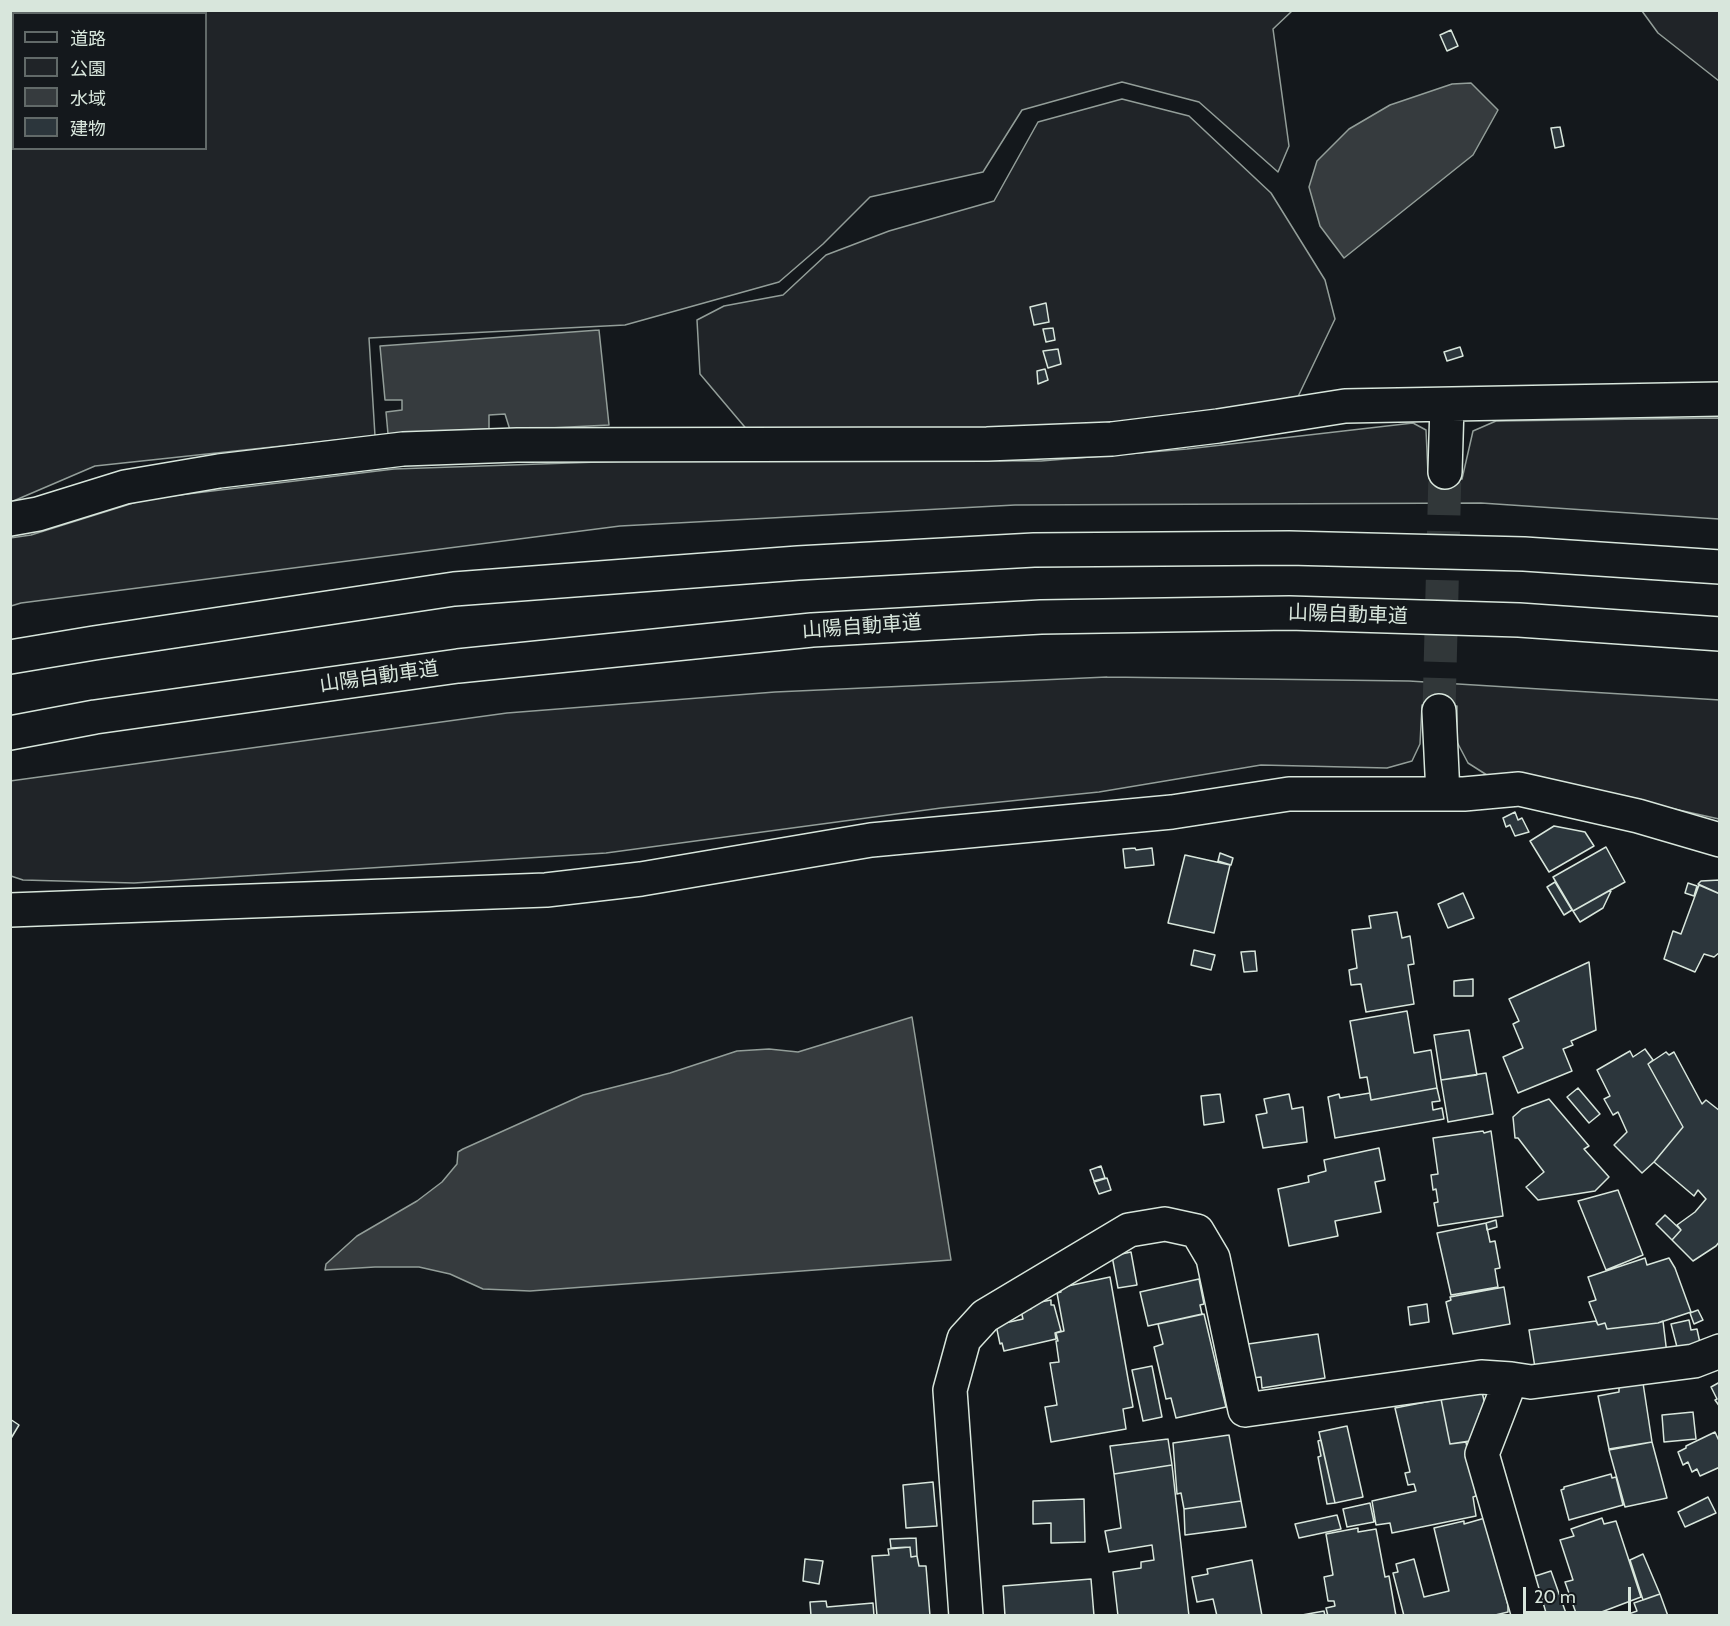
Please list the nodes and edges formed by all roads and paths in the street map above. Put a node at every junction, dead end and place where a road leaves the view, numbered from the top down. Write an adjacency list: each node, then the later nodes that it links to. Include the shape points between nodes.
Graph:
1 (1719, 399): 2 (main road)
2 (1447, 405): 3 (main road); 4 (main road, via 1345,406 1218,426 1066,441 403,449 219,471 125,487)
3 (1445, 472)
4 (10, 519)
5 (1719, 567): 7 (main road, via 1524,554 1289,548 1022,551 454,589)
6 (1719, 634): 9 (main road, 山陽自動車道, via 1519,620 1289,613 1041,617 824,629 458,666 95,717)
7 (10, 657)
8 (1439, 711): 10 (main road)
9 (10, 733)
10 (1443, 794): 11 (main road, via 1519,789 1638,816); 12 (main road, via 1289,795 1172,812 871,840 641,879 546,890)
11 (1719, 840)
12 (10, 910)
13 (1719, 1351): 14 (main road, via 1694,1361 1531,1382)
14 (1511, 1379): 15 (main road, via 1481,1377 1245,1410 1213,1258 1197,1231 1165,1224 1129,1230 985,1316 964,1339 950,1390); 16 (main road, via 1482,1454)
15 (966, 1616)
16 (1529, 1616)

